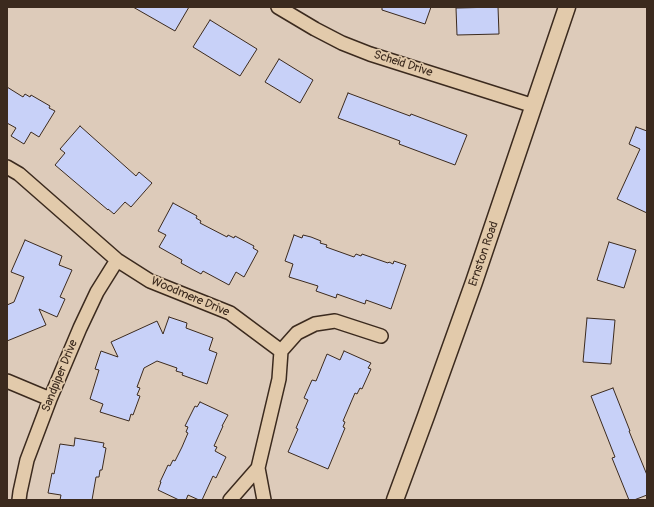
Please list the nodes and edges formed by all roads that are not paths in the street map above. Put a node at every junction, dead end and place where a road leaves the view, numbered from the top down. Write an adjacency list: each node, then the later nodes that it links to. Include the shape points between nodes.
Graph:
1 (278, 7): 3 (street, Scheid Drive, via 342,43 370,54)
2 (568, 7): 3 (street, Ernston Road)
3 (534, 106): 14 (street, Ernston Road)
4 (7, 167): 5 (street, Woodmere Drive, via 19,174)
5 (117, 260): 7 (street, Woodmere Drive, via 150,281 230,313); 9 (street, Sandpiper Drive, via 97,292)
6 (381, 336): 7 (street, via 335,321 315,324 297,333)
7 (281, 351): 10 (street, via 279,379)
8 (7, 381): 9 (street)
9 (50, 399): 11 (street, Sandpiper Drive, via 27,460)
10 (258, 468): 12 (street); 13 (street)
11 (19, 500)
12 (230, 500)
13 (264, 500)
14 (395, 500)

